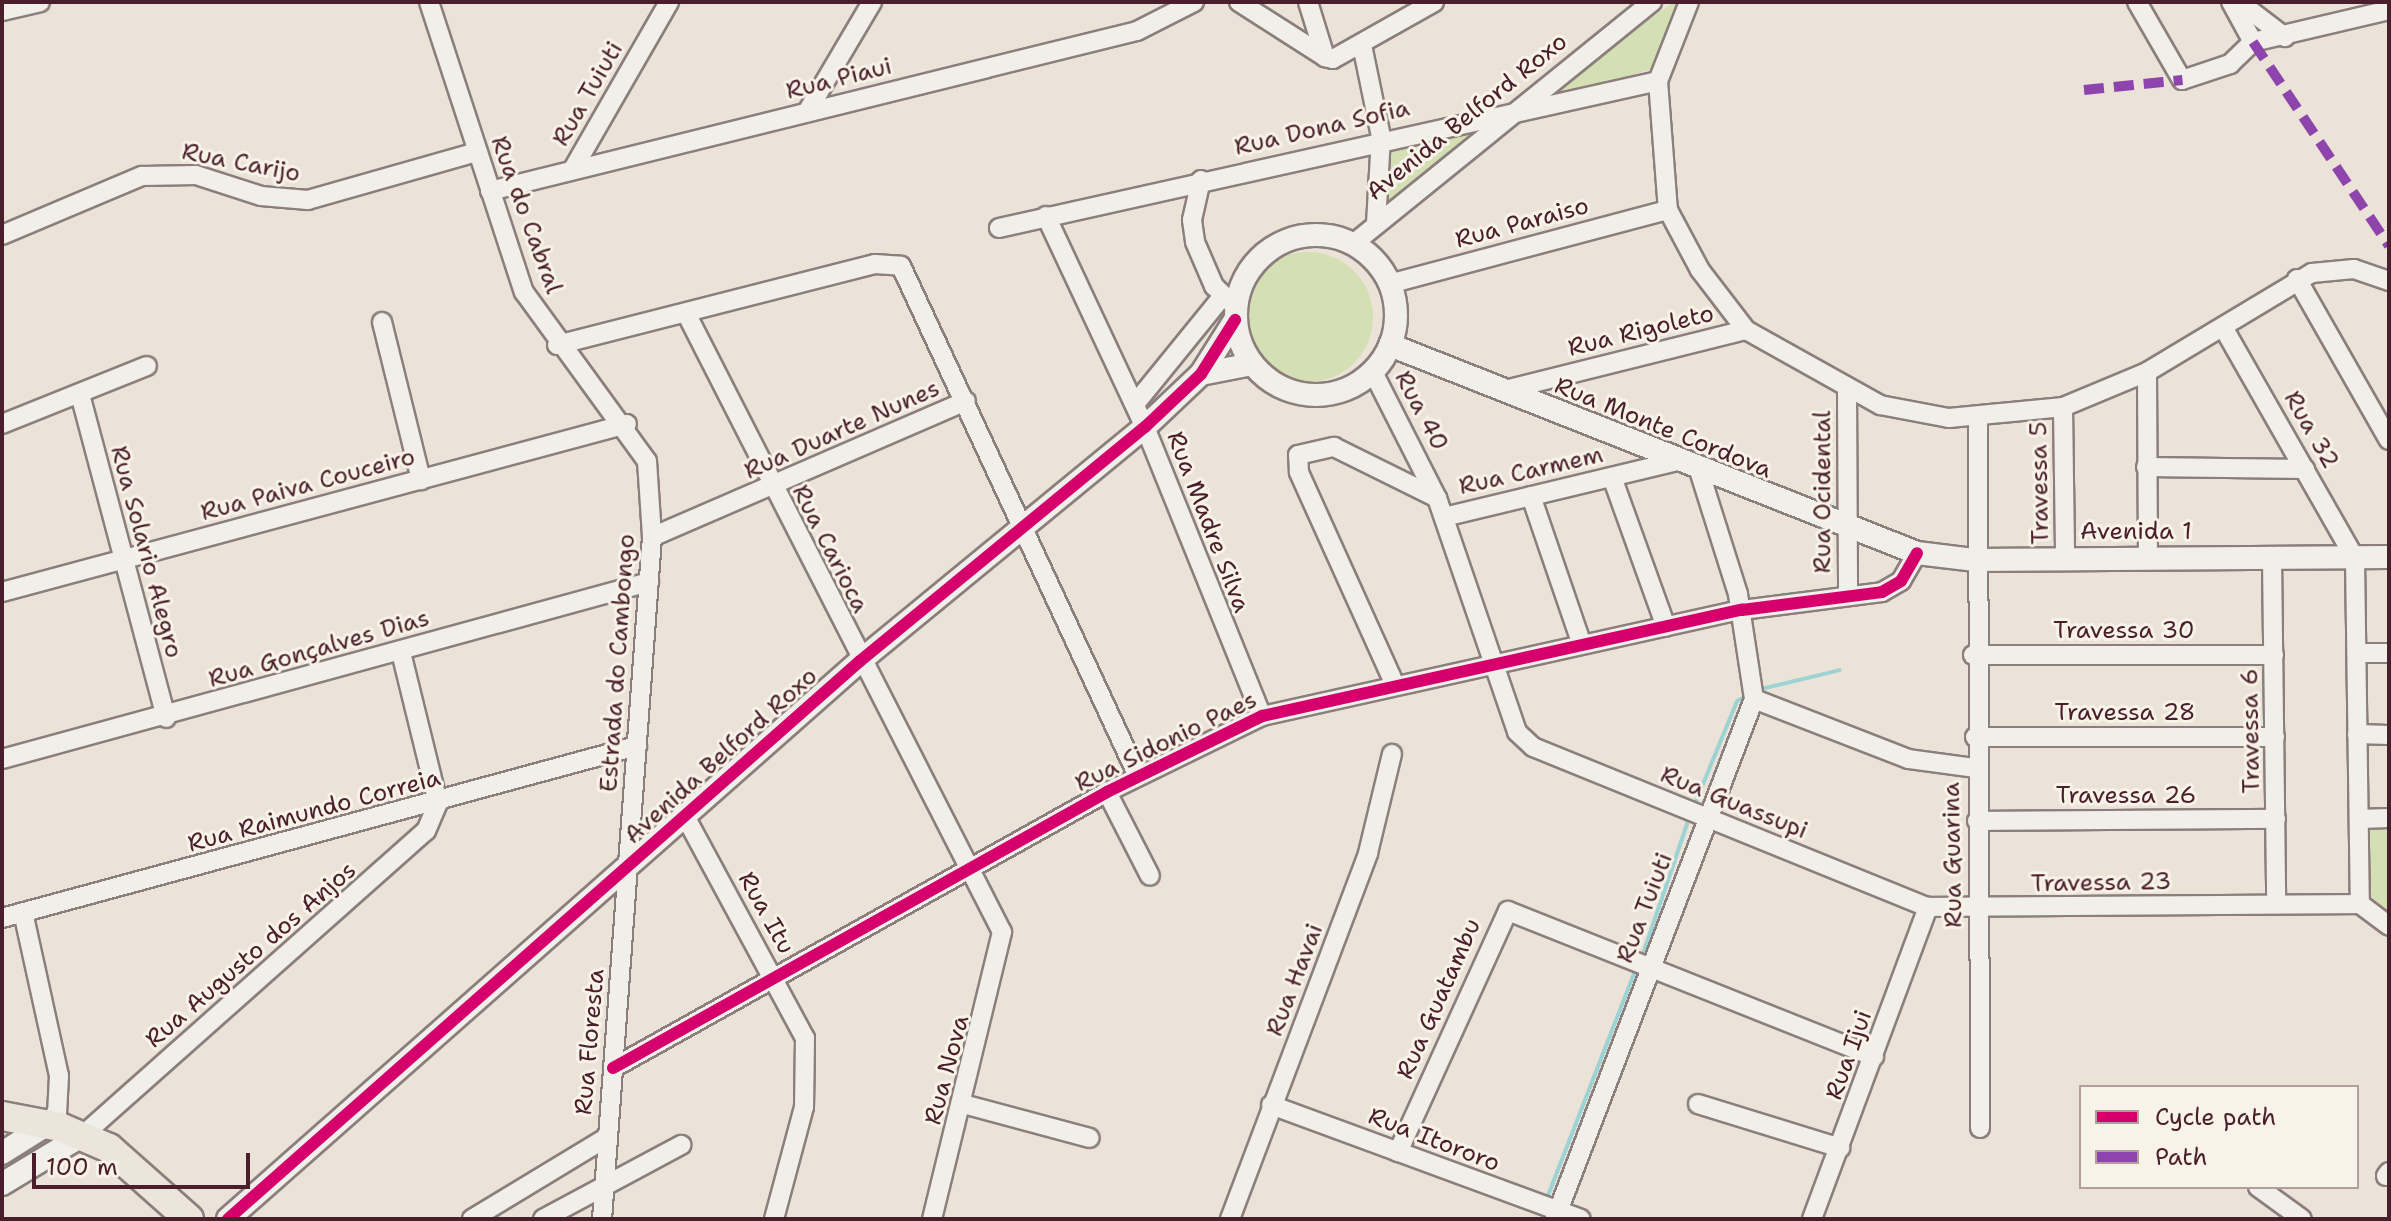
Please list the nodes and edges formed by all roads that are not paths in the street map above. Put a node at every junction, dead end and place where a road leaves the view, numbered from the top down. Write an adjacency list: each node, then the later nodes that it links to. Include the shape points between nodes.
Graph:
1 (40, 2): 15 (street)
2 (429, 2): 24 (street, Rua do Cabral)
3 (669, 2): 25 (street, Rua Tuiuti)
4 (872, 2): 21 (street)
5 (1194, 2): 21 (street, Rua Piaui, via 1137,31)
6 (1239, 2): 19 (street)
7 (1308, 2): 19 (street)
8 (1434, 2): 18 (street)
9 (1652, 2): 22 (street, Avenida Belford Roxo)
10 (1689, 2): 20 (street)
11 (2137, 2): 17 (street, via 2182,80 2230,64)
12 (2231, 2): 17 (street)
13 (2239, 2): 16 (street)
14 (2389, 10): 16 (street)
15 (2, 11)
16 (2285, 37): 17 (street)
17 (2253, 42)
18 (1362, 45): 19 (street); 23 (street)
19 (1325, 57)
20 (1658, 81): 22 (street, Rua Dona Sofia); 28 (street)
21 (807, 112): 25 (street, Rua Piaui)
22 (1513, 113): 23 (street, Rua Dona Sofia); 30 (street, Avenida Belford Roxo)
23 (1381, 137): 26 (street, Rua Dona Sofia); 30 (street)
24 (477, 152): 27 (street, Rua do Cabral); 32 (street, Rua Carijo, via 308,200 261,196 196,175 142,176)
25 (573, 169): 27 (street, Rua Piaui)
26 (1201, 180): 29 (street, Rua Dona Sofia); 37 (street, via 1192,220 1195,242)
27 (490, 191): 42 (street, Rua do Cabral, via 524,292)
28 (1668, 210): 36 (street, Rua Paraiso); 41 (street, via 1707,280)
29 (1046, 216): 31 (street, Rua Dona Sofia); 53 (street, Rua Madre Silva)
30 (1376, 224): 33 (street, Avenida Belford Roxo)
31 (999, 228)
32 (2, 235)
33 (1353, 244): 36 (street); 37 (street, Avenida Belford Roxo, via 1308,235 1285,241 1249,270)
34 (2297, 279): 35 (street, via 2354,269); 40 (street); 59 (street)
35 (2389, 281)
36 (1389, 284): 43 (street)
37 (1231, 308): 44 (street); 48 (street, Avenida Belford Roxo); 53 (street)
38 (686, 313): 42 (street); 52 (street, via 895,264 904,268); 67 (street, Rua Carioca)
39 (382, 322): 66 (street)
40 (2223, 327): 47 (street); 63 (street, Rua 32)
41 (1746, 330): 49 (street); 50 (street, Rua Rigoleto)
42 (557, 345): 57 (street, Rua do Cabral)
43 (1390, 345): 46 (street); 50 (street, Rua Monte Cordova)
44 (1252, 364): 46 (street, via 1270,381 1312,395 1334,394); 48 (street)
45 (147, 366): 51 (street)
46 (1373, 372): 69 (street, Rua 40)
47 (2147, 372): 54 (street); 62 (street)
48 (1201, 374): 58 (street, Avenida Belford Roxo)
49 (1847, 390): 55 (street, via 1913,414); 72 (street, Rua Ocidental)
50 (1501, 391): 61 (street, Rua Monte Cordova)
51 (81, 398): 56 (street); 81 (street, Rua Solario Alegro)
52 (966, 401): 67 (street, Rua Duarte Nunes); 71 (street, Rua Duarte Nunes)
53 (1135, 404): 58 (street, Rua Madre Silva)
54 (2063, 407): 55 (street); 76 (street, Travessa 5)
55 (1978, 418): 80 (street)
56 (2, 424)
57 (627, 424): 60 (street, Rua do Cabral); 66 (street, Rua Paiva Couceiro)
58 (1145, 427): 71 (street, Avenida Belford Roxo); 97 (street, Rua Madre Silva)
59 (2389, 440)
60 (647, 461): 73 (street, Estrada do Cambongo)
61 (1677, 461): 64 (street, Rua Monte Cordova); 65 (street, Rua Carmem)
62 (2146, 467): 63 (street); 77 (street)
63 (2305, 469): 79 (street, Rua 32)
64 (1699, 470): 72 (street, Rua Monte Cordova); 85 (street)
65 (1612, 477): 68 (street, Rua Carmem); 86 (street)
66 (421, 480): 81 (street, Rua Paiva Couceiro)
67 (772, 489): 73 (street, Rua Duarte Nunes); 93 (street, Rua Carioca)
68 (1531, 496): 70 (street, Rua Carmem); 87 (street)
69 (1437, 498): 70 (street, Rua 40); 95 (street, via 1334,447 1298,455 1299,472)
70 (1444, 517): 94 (street)
71 (1026, 528): 93 (street, Avenida Belford Roxo); 107 (street, Rua Duarte Nunes)
72 (1846, 530): 74 (street, Rua Monte Cordova); 84 (street, Rua Ocidental)
73 (652, 537): 82 (street, Estrada do Cambongo)
74 (1917, 553): 80 (street, Avenida 1); 84 (street, Rua Sidonio Paes, via 1892,587)
75 (2389, 557): 79 (street, Avenida 1)
76 (2065, 558): 77 (street, Avenida 1); 80 (street, Avenida 1)
77 (2148, 558): 78 (street, Avenida 1)
78 (2272, 558): 79 (street, Avenida 1); 92 (street, Travessa 6)
79 (2355, 558): 89 (street)
80 (1974, 560): 91 (street)
81 (121, 561): 83 (street, Rua Paiva Couceiro); 98 (street, Rua Solario Alegro)
82 (649, 582): 88 (street, Rua Gonçalves Dias); 103 (street, Estrada do Cambongo)
83 (2, 592)
84 (1848, 594): 85 (street, Rua Sidonio Paes)
85 (1742, 610): 86 (street, Rua Sidonio Paes); 96 (street)
86 (1666, 627): 87 (street, Rua Sidonio Paes)
87 (1582, 645): 94 (street, Rua Sidonio Paes)
88 (401, 652): 98 (street, Rua Gonçalves Dias); 109 (street)
89 (2358, 653): 90 (street); 99 (street)
90 (2389, 653)
91 (1973, 655): 92 (street, Travessa 30); 101 (street)
92 (2274, 655): 102 (street, Travessa 6)
93 (860, 661): 111 (street, Avenida Belford Roxo); 116 (street, Rua Carioca)
94 (1496, 665): 95 (street, Rua Sidonio Paes); 110 (street, Rua Guassupi, via 1524,741)
95 (1395, 685): 97 (street, Rua Sidonio Paes)
96 (1753, 693): 106 (street, Rua Guarina, via 1909,759); 110 (street, Rua Tuiuti)
97 (1262, 716): 107 (street, Rua Sidonio Paes)
98 (166, 718): 105 (street, Rua Gonçalves Dias)
99 (2357, 734): 100 (street); 114 (street)
100 (2389, 735)
101 (1975, 737): 102 (street, Travessa 28); 106 (street)
102 (2275, 737): 113 (street, Travessa 6)
103 (637, 746): 109 (street, Rua Raimundo Correia); 117 (street, Estrada do Cambongo)
104 (1392, 754): 133 (street, Rua Havai, via 1368,853)
105 (2, 759)
106 (1976, 768): 115 (street, Rua Guarina)
107 (1138, 776): 108 (street, Rua Sidonio Paes)
108 (1107, 792): 116 (street, Rua Sidonio Paes); 118 (street)
109 (438, 803): 123 (street, Rua Raimundo Correia); 137 (street, Rua Augusto dos Anjos, via 410,847)
110 (1699, 815): 121 (street, Rua Guassupi); 127 (street, Rua Tuiuti)
111 (686, 818): 117 (street, Avenida Belford Roxo); 128 (street, Rua Itu)
112 (2389, 818): 114 (street)
113 (2276, 819): 115 (street, Travessa 26); 119 (street, Travessa 6)
114 (2360, 819): 120 (street)
115 (1977, 821): 122 (street, Rua Guarina)
116 (971, 868): 126 (street, Rua Carioca); 128 (street, Rua Sidonio Paes)
117 (628, 869): 130 (street, Rua Floresta); 149 (street, Avenida Belford Roxo)
118 (1150, 876)
119 (2276, 904): 120 (street); 122 (street, Travessa 23)
120 (2360, 904): 125 (street)
121 (1928, 907): 122 (street, Travessa 23); 129 (street, Rua Ijui)
122 (1979, 910): 136 (street, Rua Guarina)
123 (23, 912): 124 (street, Rua Raimundo Correia); 135 (street, via 59,1076 57,1112)
124 (2, 918)
125 (2389, 926)
126 (1002, 932): 131 (street, Rua Nova)
127 (1638, 966): 129 (street); 142 (street, Rua Guatambu, via 1508,911); 147 (street, Rua Tuiuti)
128 (777, 980): 130 (street, Rua Sidonio Paes); 153 (street, Rua Itu, via 805,1038 809,1073)
129 (1874, 1057): 141 (street, Rua Ijui)
130 (613, 1068): 138 (street, Rua Floresta)
131 (963, 1104): 139 (street); 154 (street, Rua Nova)
132 (1698, 1104): 141 (street)
133 (1271, 1105): 142 (street, Rua Itororo); 155 (street, Rua Havai)
134 (2, 1116): 135 (main road)
135 (48, 1124): 137 (main road); 143 (street)
136 (1980, 1128)
137 (83, 1135): 145 (street); 148 (main road, via 109,1148)
138 (606, 1138): 144 (street, Rua Floresta); 150 (street)
139 (1090, 1138)
140 (681, 1145): 144 (street)
141 (1840, 1148): 157 (street, Rua Ijui)
142 (1398, 1152): 147 (street, Rua Itororo)
143 (2, 1153)
144 (604, 1182): 151 (street); 152 (street, Rua Floresta)
145 (2, 1184)
146 (2261, 1189): 158 (street)
147 (1551, 1211): 156 (street, Rua Itororo)
148 (189, 1219)
149 (228, 1219)
150 (472, 1219)
151 (543, 1219)
152 (602, 1219)
153 (774, 1219)
154 (932, 1219)
155 (1230, 1219)
156 (1581, 1219)
157 (1812, 1219)
158 (2302, 1219)

